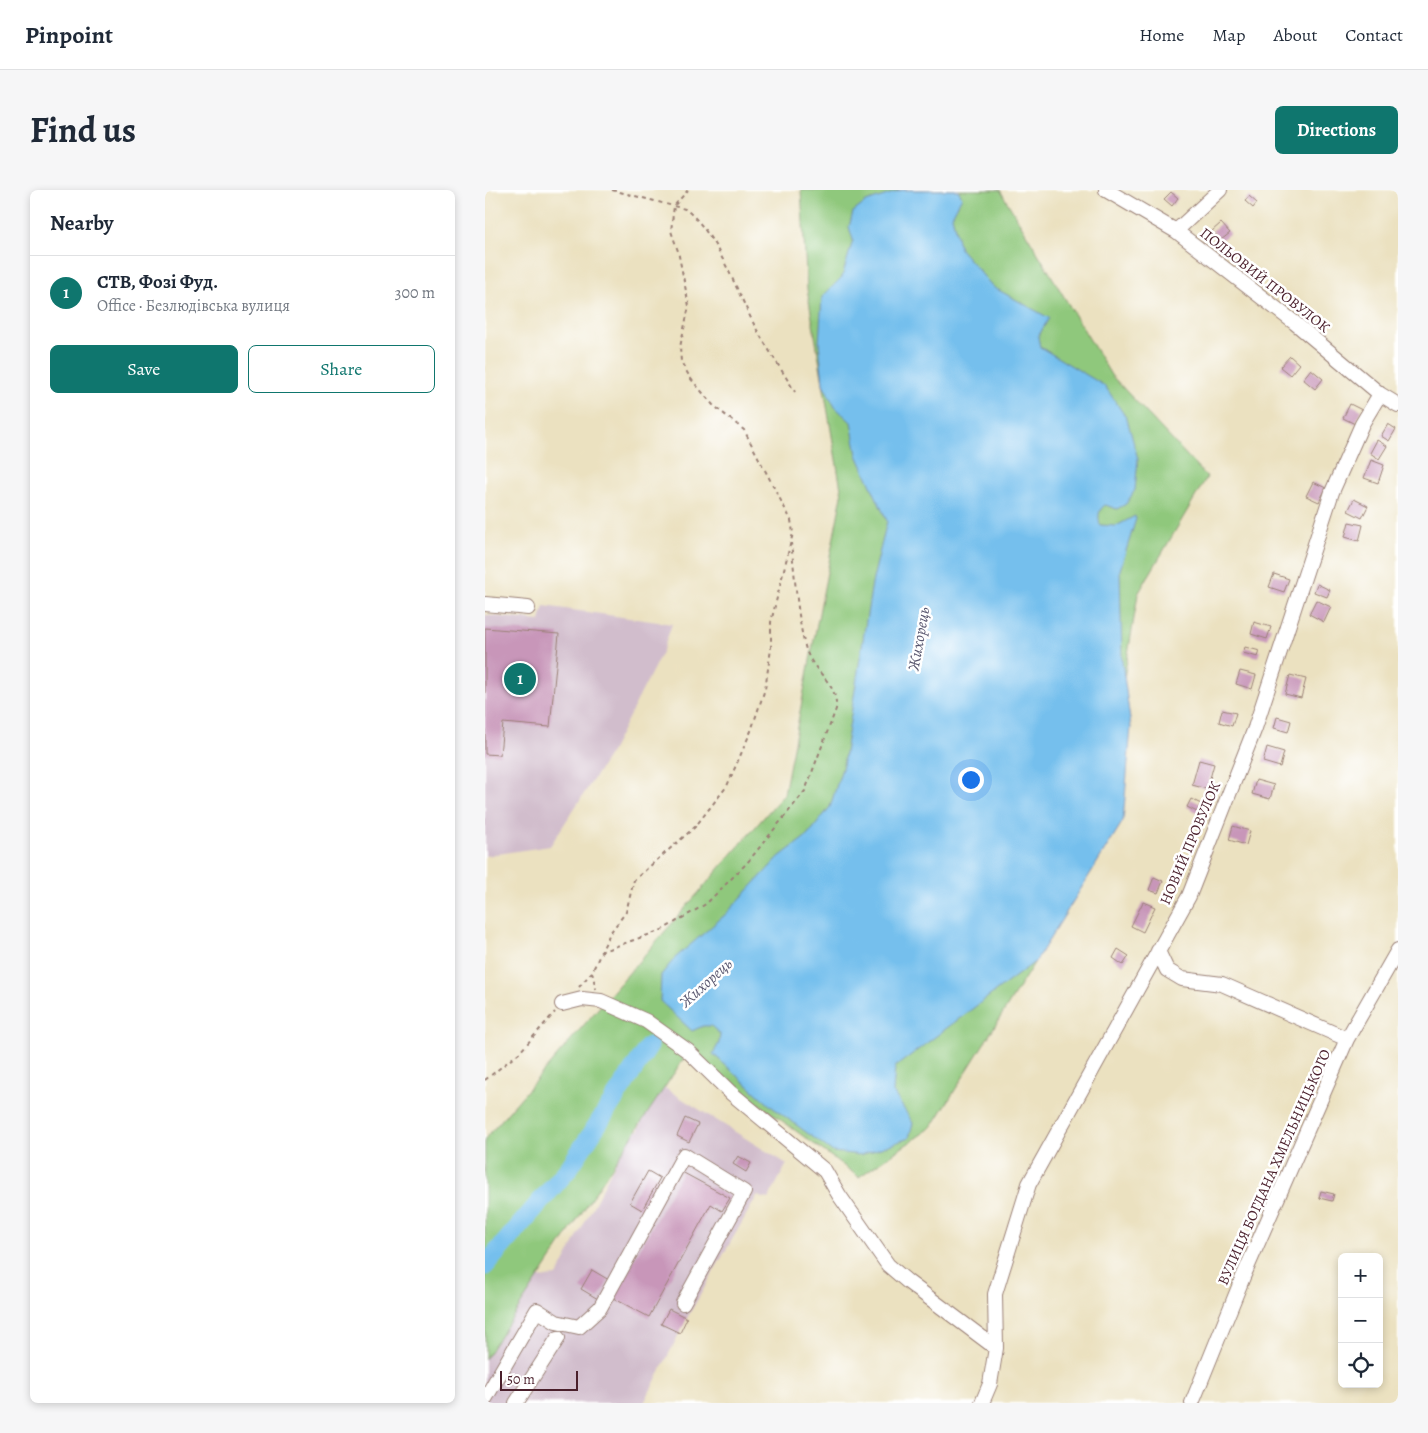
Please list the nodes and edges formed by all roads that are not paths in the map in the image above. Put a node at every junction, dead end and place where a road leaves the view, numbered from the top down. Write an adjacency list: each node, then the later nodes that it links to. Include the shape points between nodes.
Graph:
1 (1106, 190): 3 (street, ПОЛЬОВИЙ ПРОВУЛОК)
2 (1220, 190): 3 (street)
3 (1176, 231): 4 (street, ПОЛЬОВИЙ ПРОВУЛОК, via 1295,322)
4 (1380, 394): 5 (street, ПОЛЬОВИЙ ПРОВУЛОК); 9 (street, НОВИЙ ПРОВУЛОК, via 1362,424 1332,492 1255,728 1189,896)
5 (1398, 405)
6 (485, 604): 7 (street)
7 (528, 608)
8 (1398, 950): 11 (street, ВУЛИЦЯ БОГДАНА ХМЕЛЬНИЦЬКОГО)
9 (1158, 952): 11 (street, via 1167,970 1181,979 1222,984); 14 (street, НОВИЙ ПРОВУЛОК, via 1029,1184 995,1294)
10 (562, 1004): 14 (street, via 582,999 601,1001 646,1021 688,1052 731,1093 825,1171 888,1265)
11 (1347, 1039): 18 (street, ВУЛИЦЯ БОГДАНА ХМЕЛЬНИЦЬКОГО)
12 (683, 1303): 15 (street, via 744,1192 684,1155 600,1308 579,1327 556,1322 537,1310)
13 (558, 1338): 16 (street)
14 (996, 1348): 17 (street, НОВИЙ ПРОВУЛОК, via 990,1384)
15 (485, 1399)
16 (515, 1403)
17 (982, 1403)
18 (1192, 1403)

